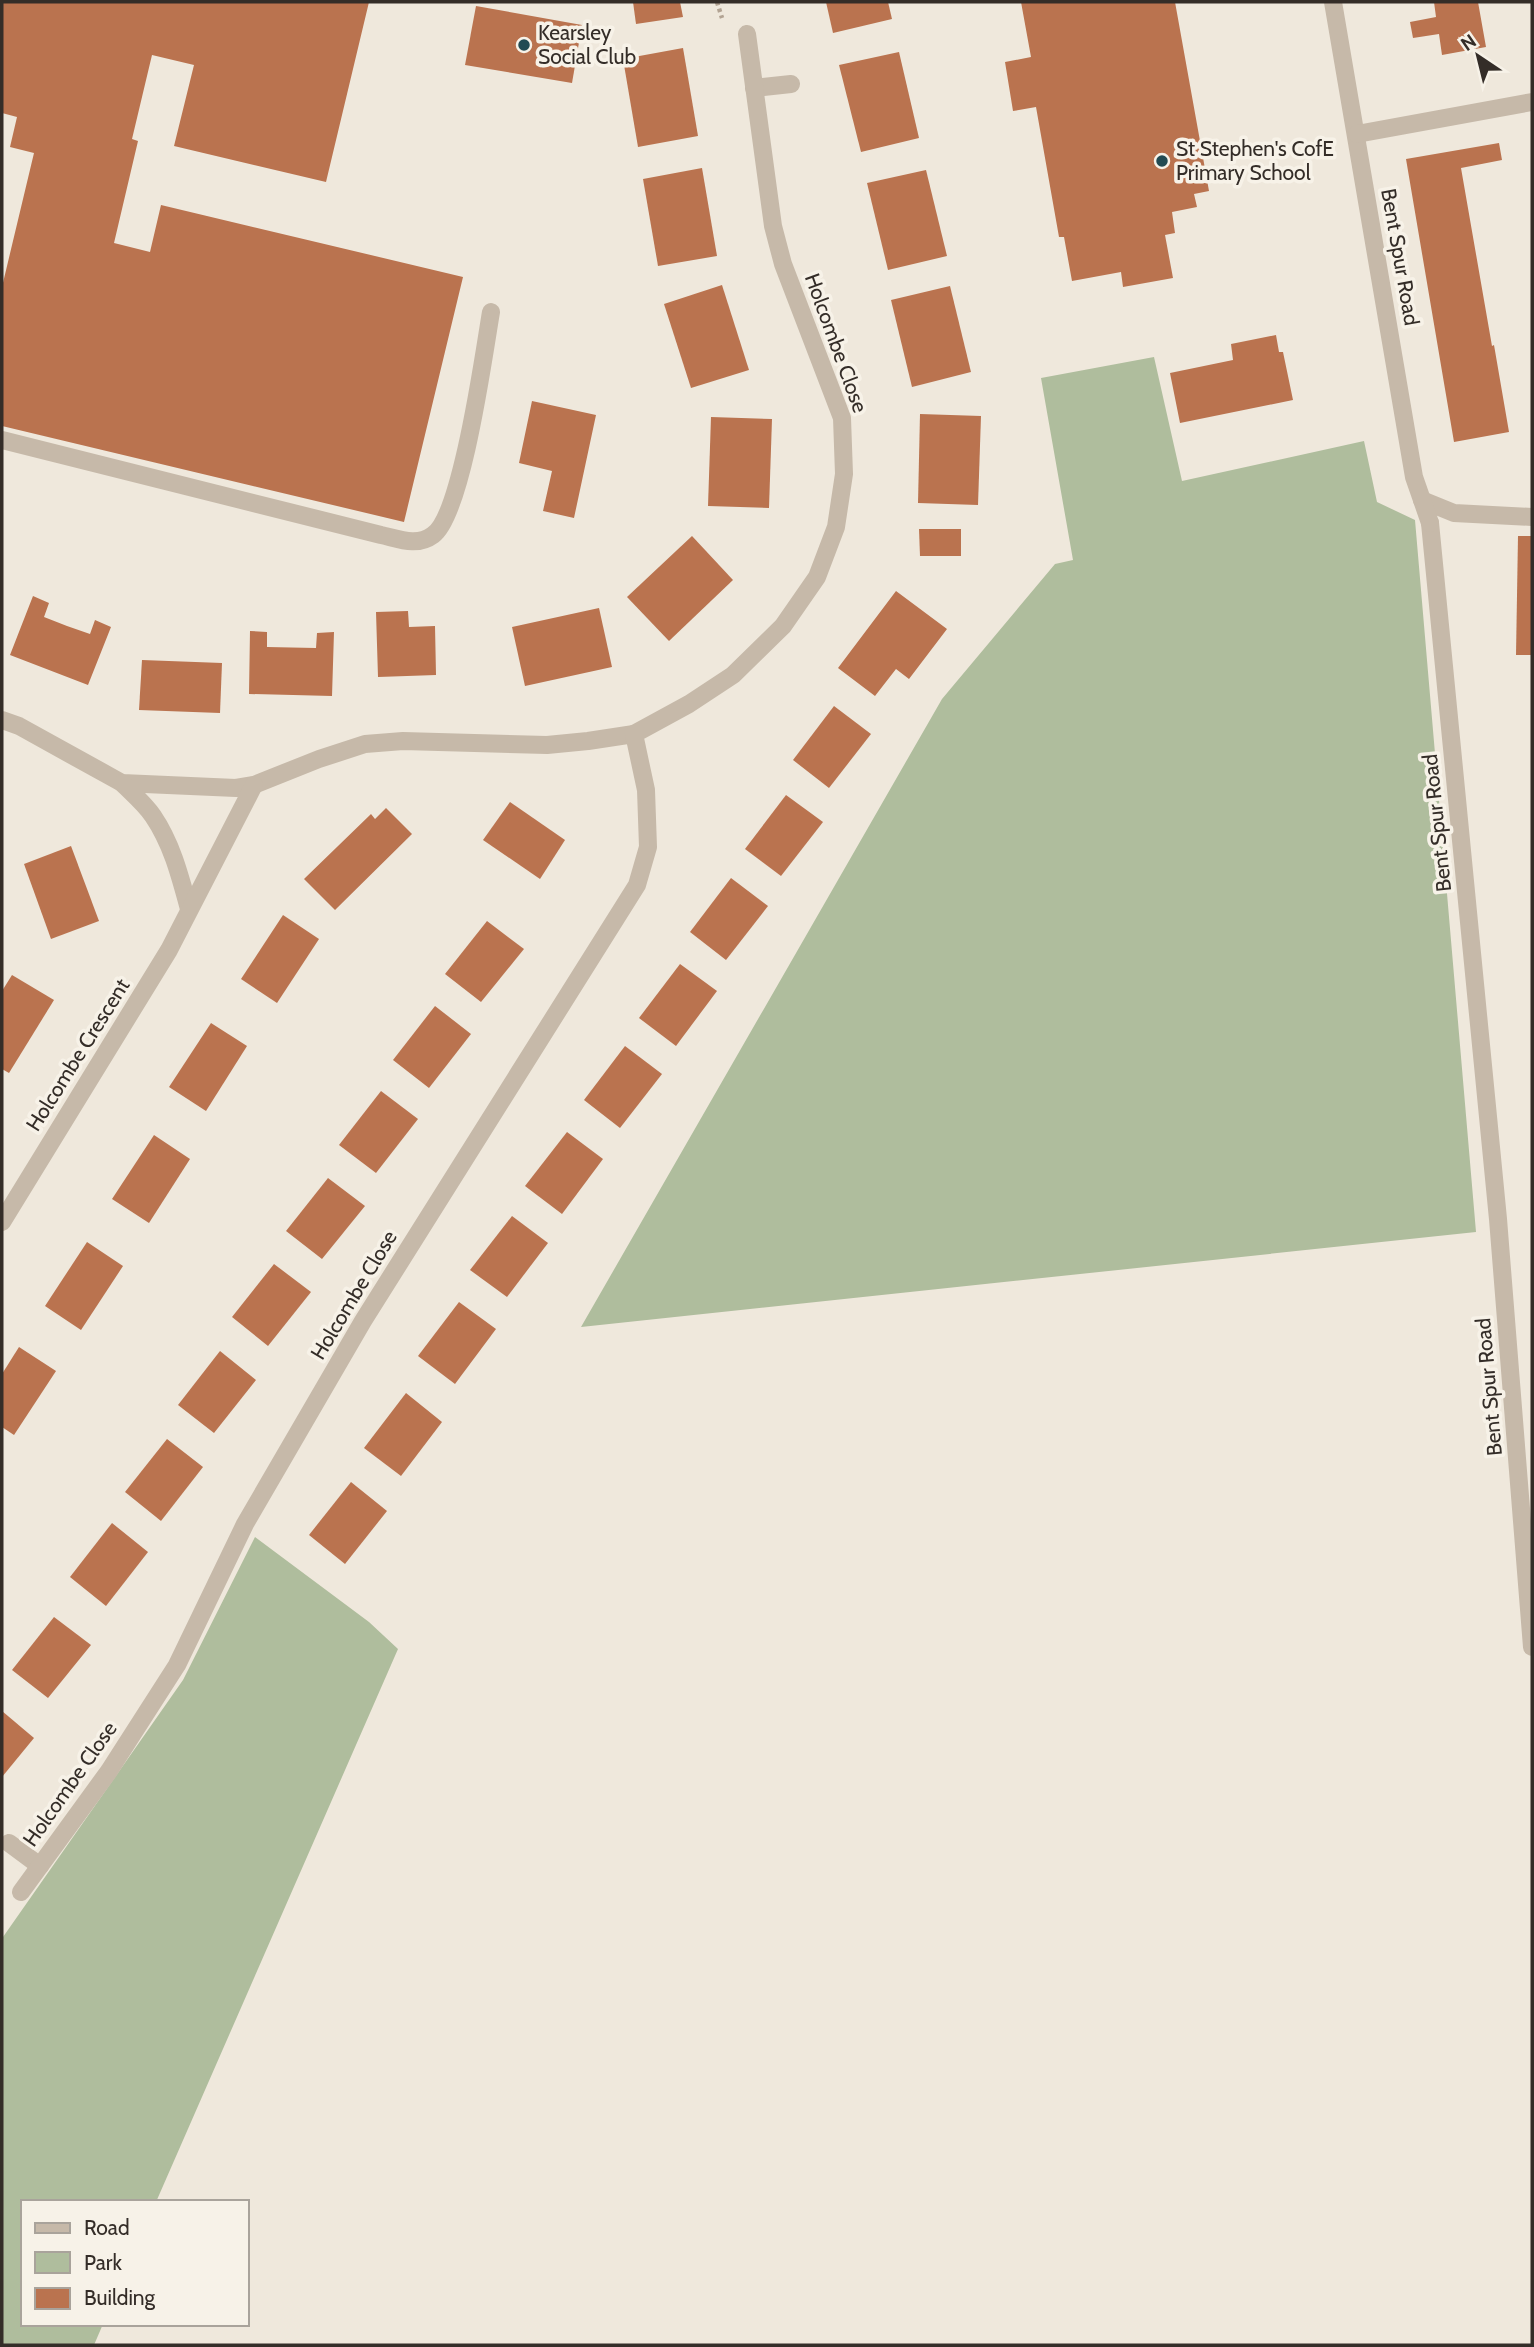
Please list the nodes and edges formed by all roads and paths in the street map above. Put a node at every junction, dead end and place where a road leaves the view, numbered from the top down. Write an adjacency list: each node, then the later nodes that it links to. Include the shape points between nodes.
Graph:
1 (1333, 2): 6 (street, Bent Spur Road)
2 (747, 34): 4 (street, Holcombe Close)
3 (791, 84): 4 (street)
4 (754, 88): 12 (street, Holcombe Close, via 773,226 783,264 842,418 844,474 836,527 817,577 783,626 733,675)
5 (1532, 102): 6 (street)
6 (1357, 134): 9 (street, Bent Spur Road, via 1414,478)
7 (491, 312): 8 (street, via 461,477 436,534 421,542)
8 (2, 440)
9 (1422, 500): 10 (street, via 1454,513); 17 (street, Bent Spur Road, via 1430,523 1498,1219)
10 (1532, 517)
11 (2, 720): 13 (street, Holcombe Close)
12 (634, 734): 14 (street, Holcombe Close, via 547,744 365,744); 19 (street, Holcombe Close, via 646,790 648,847 637,886 363,1321 245,1524 177,1665 109,1771)
13 (122, 783): 14 (street, Holcombe Close); 15 (street, via 152,814 166,838)
14 (254, 785): 15 (street, Holcombe Crescent)
15 (189, 909): 16 (street, Holcombe Crescent, via 169,950)
16 (2, 1222)
17 (1532, 1647)
18 (9, 1843): 19 (street, Holcombe Close)
19 (40, 1866): 20 (street, Holcombe Close)
20 (21, 1892)

